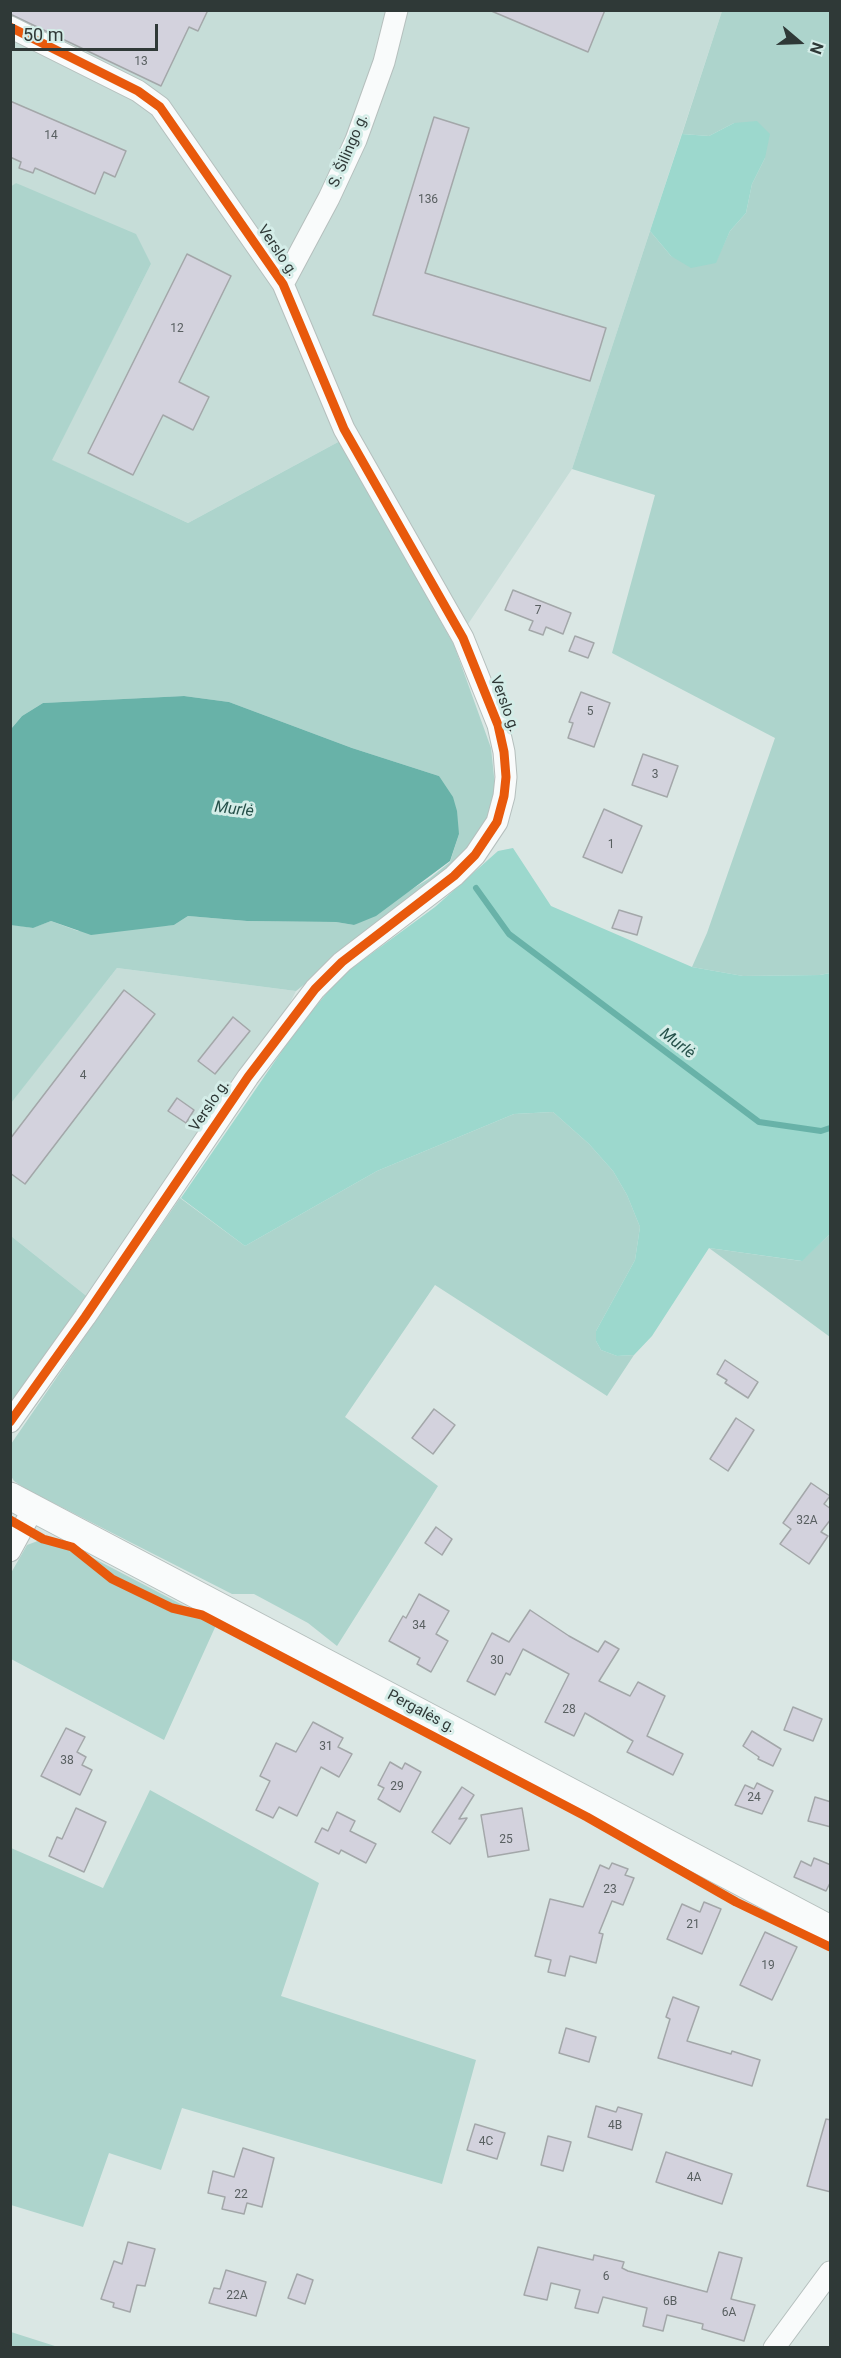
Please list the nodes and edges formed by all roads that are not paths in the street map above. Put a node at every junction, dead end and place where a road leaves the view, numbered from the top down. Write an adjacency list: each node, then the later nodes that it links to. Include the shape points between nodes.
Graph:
1 (397, 10): 3 (street, S. Šilingo g., via 384,63 356,140)
2 (10, 27): 3 (street, Verslo g., via 138,91 160,107)
3 (283, 284): 4 (street, Verslo g., via 344,429 463,638 500,734 506,777 501,810 487,840 454,876 342,962 315,989 248,1077)
4 (10, 1422)
5 (22, 1503): 6 (street); 7 (main road, Pergalės g.)
6 (10, 1551)
7 (831, 1929)
8 (831, 2272): 9 (street)
9 (774, 2348)

